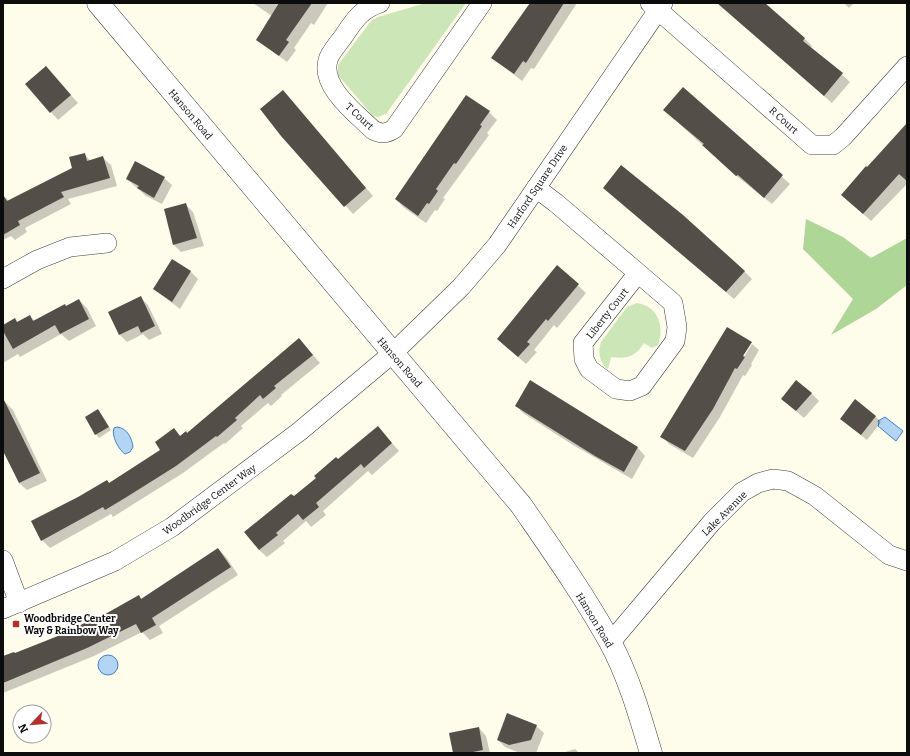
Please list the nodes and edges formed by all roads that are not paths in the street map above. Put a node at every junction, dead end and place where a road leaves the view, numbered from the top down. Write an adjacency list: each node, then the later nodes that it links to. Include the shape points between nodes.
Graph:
1 (98, 3): 10 (street, Hanson Road)
2 (380, 3): 3 (street, T Court, via 358,15 328,60 328,73 335,93 380,134 394,129)
3 (482, 3)
4 (657, 5): 5 (street, R Court, via 812,145 833,145 843,137); 6 (street, Harford Square Drive)
5 (907, 66)
6 (536, 188): 8 (street, Liberty Court); 10 (street, Harford Square Drive, via 497,245 462,286)
7 (106, 243): 9 (street, via 70,248 37,260)
8 (638, 273): 8 (street, Liberty Court, via 673,303 677,326 675,341 642,386 630,391 616,389 589,369 584,358 584,343)
9 (3, 279)
10 (393, 353): 13 (street, Woodbridge Center Way, via 300,431 172,527 115,561); 14 (street, Hanson Road, via 521,505)
11 (3, 560): 13 (street)
12 (907, 561): 14 (street, Lake Avenue, via 889,555 815,496 788,481 773,479 758,483 742,492 712,522)
13 (11, 606)
14 (610, 643): 15 (street, Hanson Road, via 639,709)
15 (651, 753)

